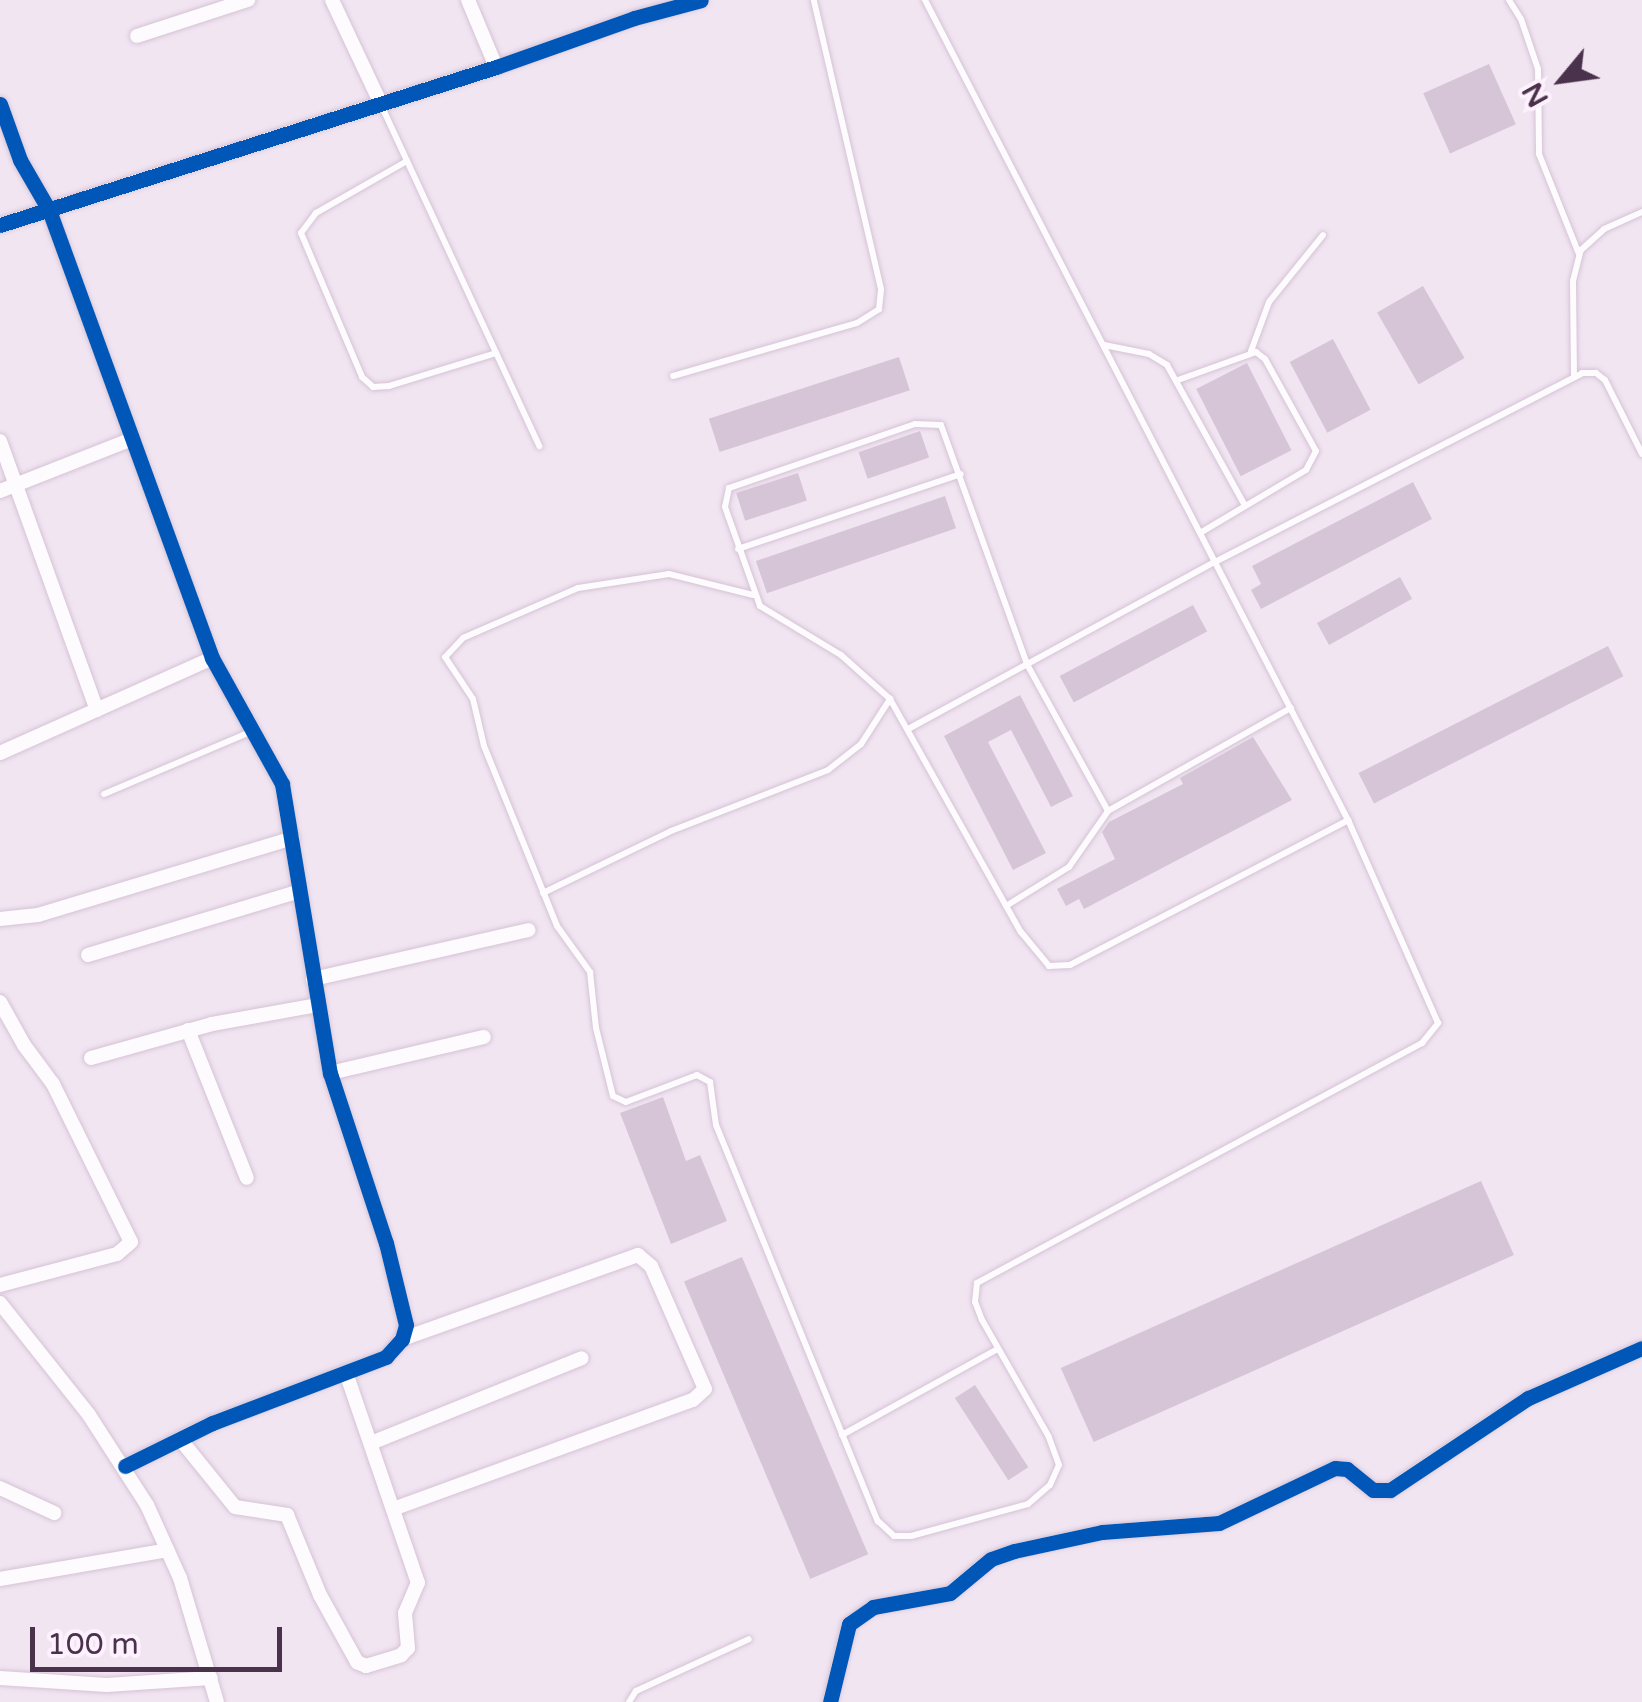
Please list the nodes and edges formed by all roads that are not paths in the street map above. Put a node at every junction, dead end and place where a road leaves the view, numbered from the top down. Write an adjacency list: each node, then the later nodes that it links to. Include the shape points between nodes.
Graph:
1 (248, 0): 8 (street)
2 (332, 0): 11 (street)
3 (468, 0): 9 (street)
4 (701, 0): 9 (street)
5 (814, 0): 21 (lane, via 882,290 879,309 857,323)
6 (925, 0): 18 (lane)
7 (1509, 0): 17 (lane, via 1538,69 1539,154)
8 (137, 36)
9 (496, 68): 11 (street)
10 (0, 104): 13 (street, via 20,160)
11 (381, 104): 12 (lane); 13 (street)
12 (407, 161): 20 (lane); 20 (lane, via 316,213 301,234 362,377 373,386 390,386)
13 (49, 210): 15 (street); 24 (street)
14 (1642, 212): 17 (lane, via 1590,238)
15 (0, 225)
16 (1323, 235): 19 (lane, via 1269,302)
17 (1580, 254): 22 (lane, via 1573,281)
18 (1103, 344): 23 (lane, via 1160,358); 32 (lane)
19 (1251, 351): 23 (lane); 31 (lane, via 1265,359 1314,442 1316,458)
20 (496, 353): 26 (lane)
21 (673, 376)
22 (1574, 378): 27 (lane, via 1590,372 1605,380); 34 (lane)
23 (1178, 380): 31 (lane)
24 (132, 438): 29 (street); 36 (street)
25 (0, 440): 29 (street)
26 (539, 446)
27 (1642, 454)
28 (961, 474): 33 (lane); 33 (lane, via 945,430 932,422 746,479 729,488 724,500); 37 (lane)
29 (17, 485): 30 (street); 40 (street)
30 (0, 490)
31 (1245, 506): 32 (lane)
32 (1200, 533): 34 (lane)
33 (738, 549): 35 (lane)
34 (1215, 562): 37 (lane); 39 (lane)
35 (754, 595): 38 (lane, via 769,613 841,655); 49 (lane, via 669,574 578,588 463,638 446,653 473,699 484,746)
36 (212, 658): 40 (street); 42 (street)
37 (1028, 664): 41 (lane); 45 (lane)
38 (890, 699): 41 (lane); 49 (lane, via 861,744 828,770 670,831)
39 (1290, 708): 45 (lane); 46 (lane)
40 (97, 710): 43 (street)
41 (910, 728): 50 (lane)
42 (253, 731): 44 (lane); 47 (street, via 282,784)
43 (0, 753)
44 (104, 794)
45 (1108, 811): 50 (lane, via 1069,867)
46 (1348, 820): 50 (lane, via 1070,965 1041,962); 65 (lane, via 1437,1012 1437,1030 1422,1044 984,1276 974,1289 975,1302)
47 (293, 838): 48 (street); 51 (street, via 38,916)
48 (300, 891): 53 (street); 54 (street)
49 (544, 893): 69 (lane, via 561,935 590,972 615,1100 626,1102 691,1076 710,1082 716,1125)
50 (1006, 906)
51 (0, 918)
52 (528, 930): 54 (street)
53 (88, 955)
54 (314, 980): 56 (street)
55 (0, 1002): 62 (street, via 53,1084 131,1242 117,1254)
56 (318, 1005): 57 (street); 60 (street)
57 (188, 1030): 59 (street); 61 (street)
58 (484, 1038): 60 (street)
59 (90, 1058)
60 (330, 1073): 64 (street, via 404,1307)
61 (248, 1178)
62 (0, 1285)
63 (0, 1303): 72 (street)
64 (402, 1338): 68 (street, via 386,1357); 74 (street, via 638,1255 651,1266 705,1389 693,1400)
65 (998, 1348): 69 (lane); 69 (lane, via 1059,1465 1050,1486 1028,1504 894,1536 878,1521)
66 (1642, 1348): 83 (street, via 1528,1398 1390,1490 1374,1490 1347,1469 1335,1468 1219,1522 1102,1532 1000,1554 950,1593 873,1607 849,1624)
67 (582, 1358): 71 (street)
68 (346, 1373): 70 (street); 71 (street)
69 (842, 1435)
70 (180, 1439): 72 (street); 74 (street, via 235,1507 288,1515 320,1595 360,1665 408,1648 404,1617 418,1584)
71 (370, 1443): 74 (street)
72 (125, 1466): 76 (street)
73 (0, 1488): 75 (street)
74 (393, 1508)
75 (54, 1513)
76 (168, 1550): 77 (street); 80 (street)
77 (0, 1579)
78 (749, 1638): 82 (lane, via 636,1691)
79 (0, 1678): 80 (street, via 108,1685)
80 (211, 1678): 81 (street)
81 (217, 1702)
82 (629, 1702)
83 (830, 1702)

